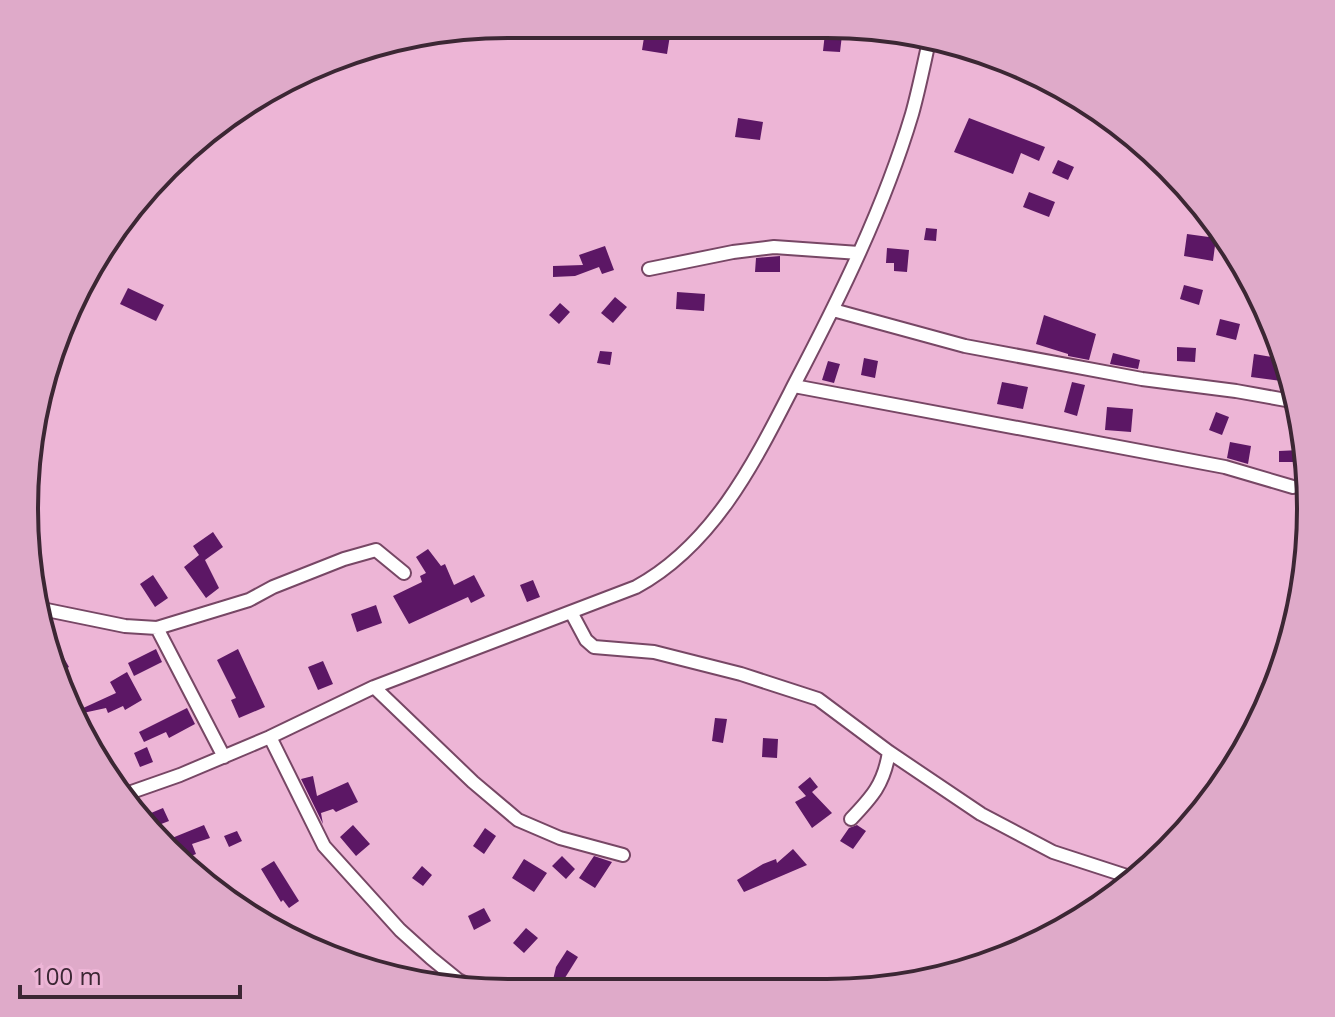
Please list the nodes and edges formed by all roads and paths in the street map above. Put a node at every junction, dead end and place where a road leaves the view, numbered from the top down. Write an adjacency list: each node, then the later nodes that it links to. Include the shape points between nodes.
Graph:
1 (927, 49): 2 (street, via 912,113)
2 (859, 253): 3 (street, via 774,247); 4 (street)
3 (649, 269)
4 (833, 310): 5 (street); 6 (street, via 965,346)
5 (794, 386): 7 (street, via 1225,467); 10 (street, via 719,515 649,580)
6 (1284, 400)
7 (1293, 487)
8 (404, 573): 11 (street, via 376,550 249,600)
9 (49, 611): 11 (street)
10 (571, 612): 12 (street); 14 (street, via 594,647 654,652 818,699)
11 (157, 628): 15 (street)
12 (374, 687): 13 (street); 18 (street, via 518,820)
13 (270, 737): 15 (street); 20 (street, via 324,846 410,939)
14 (889, 752): 17 (street, via 876,793); 19 (street, via 981,814 1053,852)
15 (224, 757): 16 (street)
16 (132, 791)
17 (851, 819)
18 (623, 855)
19 (1122, 874)
20 (453, 976)

